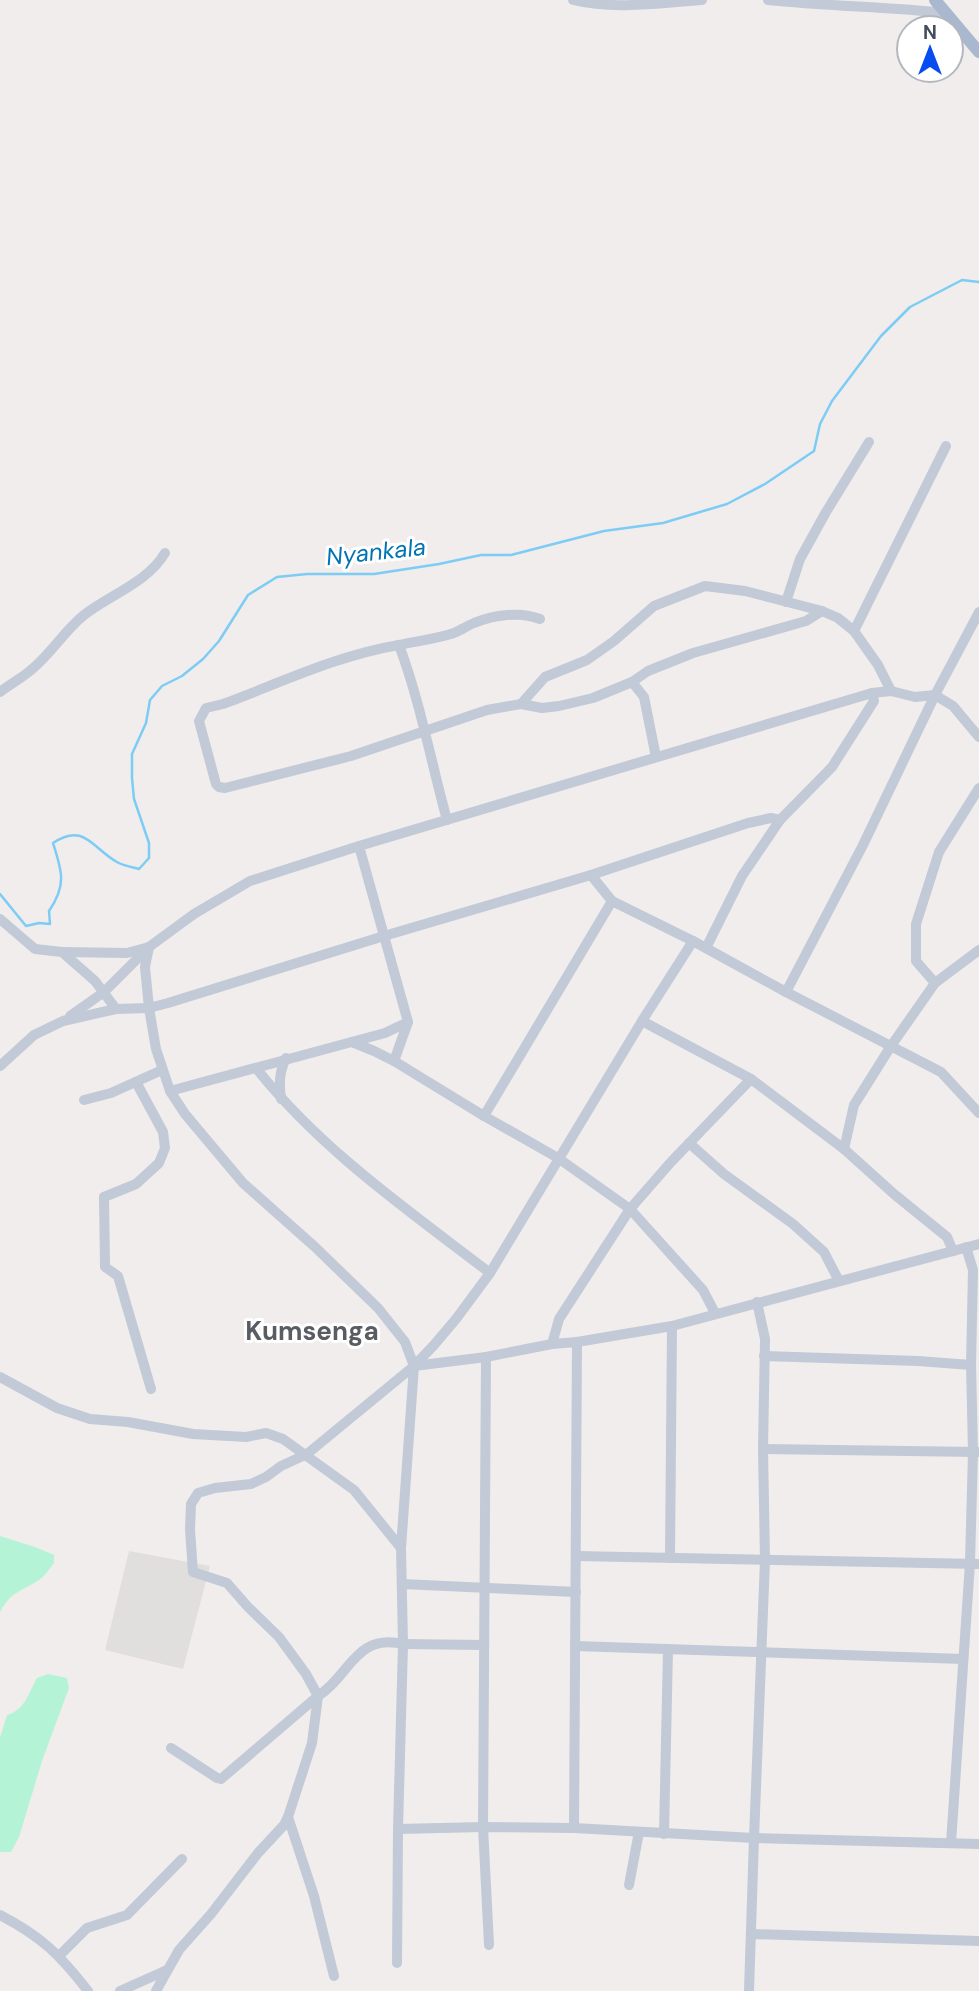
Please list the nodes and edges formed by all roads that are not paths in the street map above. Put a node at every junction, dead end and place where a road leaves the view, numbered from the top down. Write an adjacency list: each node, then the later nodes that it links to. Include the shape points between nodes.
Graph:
1 (573, 0): 2 (street, via 627,4)
2 (702, 0)
3 (768, 0): 5 (street)
4 (935, 0): 5 (main road)
5 (947, 13): 6 (main road)
6 (979, 52)
7 (869, 442): 10 (street, via 800,559)
8 (946, 446): 14 (street)
9 (165, 553): 18 (street, via 147,575 78,620 33,670)
10 (786, 602): 11 (street); 21 (street, via 705,586 679,595 654,606 587,660 545,677)
11 (822, 611): 14 (street); 16 (street, via 806,621 693,653)
12 (979, 612): 20 (street)
13 (540, 619): 15 (street, via 509,615)
14 (854, 631): 17 (street)
15 (399, 645): 22 (street); 22 (street, via 329,664 206,708 199,721 216,784 225,788)
16 (632, 682): 21 (street, via 559,706); 24 (street, via 644,697)
17 (891, 691): 19 (street); 20 (street, via 915,697)
18 (0, 692)
19 (872, 693): 24 (street); 27 (street, via 874,701 832,767)
20 (935, 695): 23 (street, via 953,706); 40 (street)
21 (521, 704): 22 (street, via 487,710)
22 (424, 732): 26 (street)
23 (979, 737)
24 (656, 757): 26 (street)
25 (979, 788): 38 (street, via 939,852 916,925 916,961)
26 (447, 820): 28 (street)
27 (780, 820): 29 (street, via 748,823); 35 (street, via 743,876)
28 (359, 846): 32 (street); 34 (street, via 250,881)
29 (591, 875): 30 (street); 32 (street)
30 (612, 901): 33 (street); 59 (street)
31 (0, 919): 37 (street, via 35,949)
32 (384, 936): 41 (street); 45 (street)
33 (693, 941): 35 (street); 44 (street)
34 (149, 947): 37 (street, via 127,953); 39 (street); 41 (street, via 145,967)
35 (706, 948): 40 (street)
36 (979, 950): 38 (street)
37 (62, 952): 39 (street)
38 (935, 983): 47 (street)
39 (104, 992): 42 (street); 43 (street)
40 (786, 992): 47 (street)
41 (149, 1008): 42 (street); 52 (street)
42 (116, 1009): 43 (street)
43 (63, 1020): 50 (street, via 34,1035)
44 (642, 1021): 53 (street); 62 (street)
45 (408, 1023): 46 (street); 49 (street)
46 (352, 1042): 48 (street); 49 (street)
47 (891, 1046): 58 (street, via 941,1072); 61 (street, via 854,1105)
48 (286, 1058): 51 (street); 56 (street, via 278,1081)
49 (394, 1061): 59 (street)
50 (0, 1066)
51 (256, 1068): 55 (street); 56 (street)
52 (162, 1070): 54 (street); 55 (street)
53 (751, 1079): 60 (street); 61 (street)
54 (136, 1082): 57 (street); 79 (street, via 163,1132 164,1148 159,1163 136,1184 104,1197 105,1267 118,1276)
55 (170, 1091): 77 (street, via 243,1183 378,1308 405,1342)
56 (281, 1099): 67 (street, via 355,1169)
57 (84, 1100)
58 (979, 1113)
59 (484, 1116): 62 (street)
60 (689, 1143): 63 (street); 68 (street, via 824,1252)
61 (844, 1149): 66 (street, via 947,1237)
62 (558, 1158): 63 (street); 67 (street)
63 (630, 1209): 70 (street, via 703,1290); 73 (street, via 559,1319)
64 (979, 1244): 65 (street)
65 (966, 1247): 66 (street); 76 (street, via 973,1270)
66 (953, 1251): 68 (street)
67 (490, 1273): 77 (street)
68 (839, 1281): 69 (street)
69 (757, 1302): 70 (street); 74 (street)
70 (715, 1313): 71 (street)
71 (672, 1326): 72 (street); 85 (street)
72 (577, 1342): 73 (street); 84 (street)
73 (552, 1344): 75 (street)
74 (765, 1356): 76 (street); 80 (street)
75 (486, 1357): 77 (street); 89 (street)
76 (971, 1365): 81 (street)
77 (414, 1366): 82 (street); 83 (street)
78 (0, 1377): 82 (street, via 57,1408 90,1419 193,1434 246,1437 266,1433)
79 (151, 1389)
80 (763, 1449): 81 (street); 86 (street)
81 (976, 1452): 87 (street)
82 (307, 1454): 83 (street, via 354,1490); 97 (street, via 251,1484 198,1493 191,1504 190,1530 193,1572 227,1583 279,1637)
83 (401, 1548): 88 (street)
84 (576, 1556): 85 (street); 90 (street)
85 (670, 1558): 86 (street)
86 (765, 1560): 87 (street); 95 (street)
87 (974, 1563): 96 (street)
88 (402, 1584): 89 (street); 91 (street)
89 (484, 1588): 90 (street); 92 (street)
90 (576, 1592): 93 (street)
91 (403, 1644): 92 (street); 97 (street, via 376,1643 362,1651); 102 (street)
92 (483, 1645): 100 (street)
93 (575, 1646): 94 (street); 101 (street)
94 (668, 1648): 95 (street); 104 (street)
95 (760, 1651): 96 (street); 105 (street)
96 (963, 1659): 106 (street)
97 (318, 1696): 98 (street, via 221,1779); 99 (street, via 312,1743)
98 (171, 1748)
99 (288, 1817): 116 (street); 117 (street)
100 (483, 1827): 101 (street); 102 (street); 113 (street)
101 (574, 1828): 103 (street)
102 (398, 1829): 115 (street)
103 (639, 1832): 104 (street); 109 (street)
104 (664, 1834): 105 (street)
105 (754, 1838): 106 (street); 111 (street)
106 (951, 1843): 107 (street)
107 (979, 1844)
108 (182, 1859): 114 (street, via 127,1915 87,1928)
109 (629, 1885)
110 (0, 1915): 114 (street, via 27,1929)
111 (751, 1934): 112 (street); 121 (street)
112 (979, 1941)
113 (489, 1945)
114 (59, 1956): 118 (street)
115 (397, 1963)
116 (167, 1970): 119 (street); 120 (street)
117 (334, 1976)
118 (88, 1991)
119 (120, 1991)
120 (156, 1991)
121 (749, 1991)

